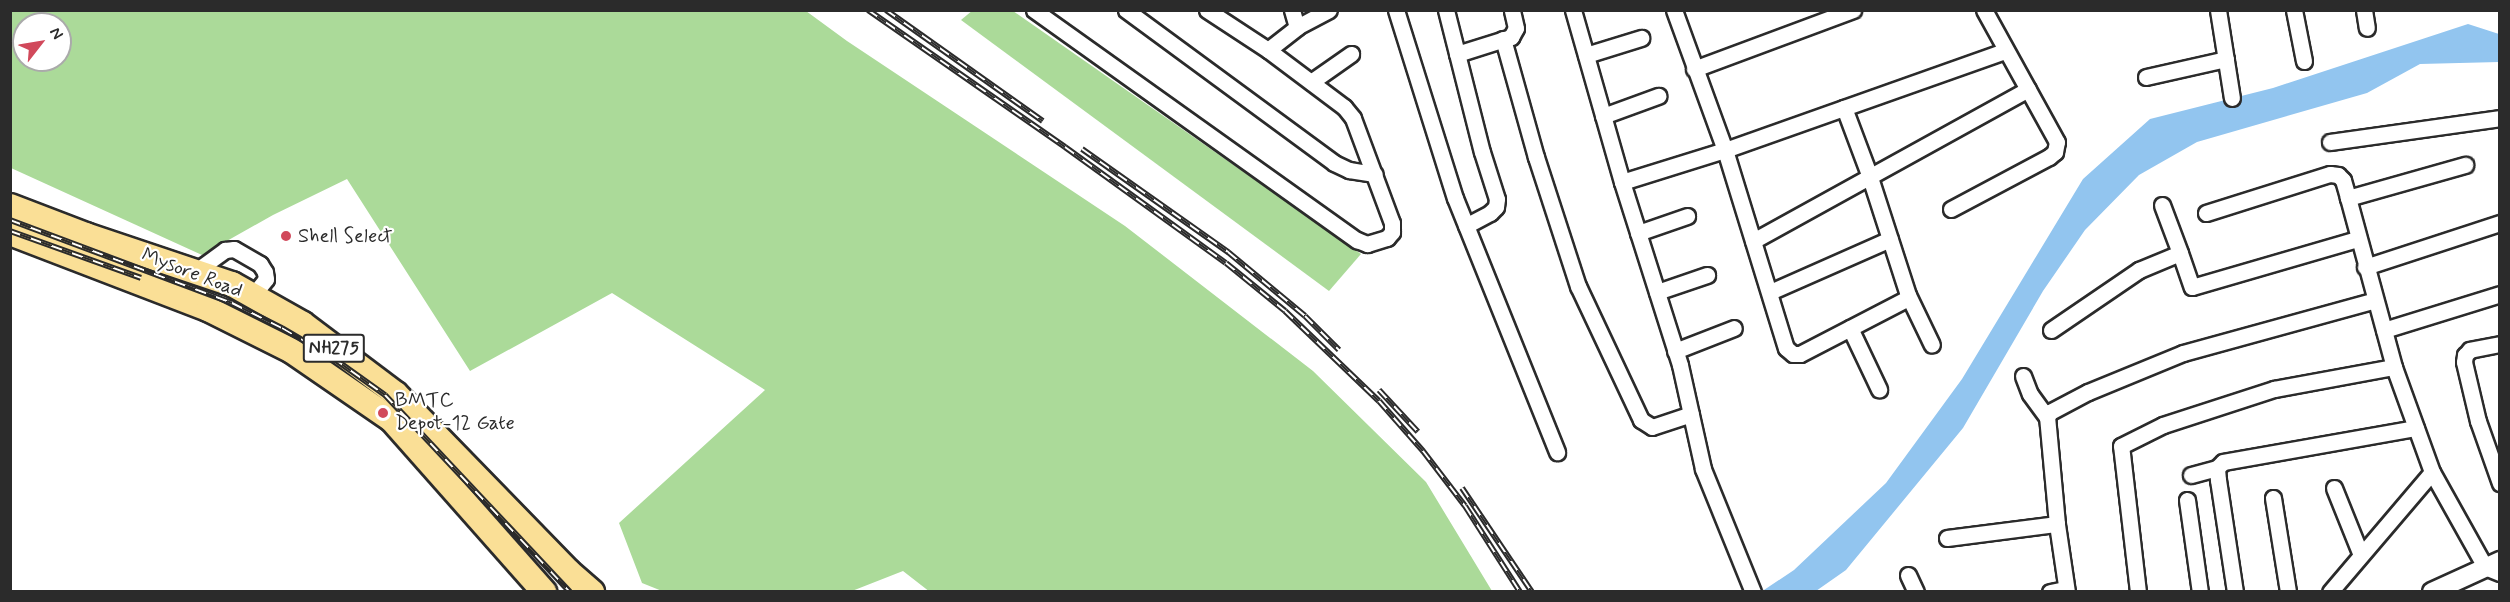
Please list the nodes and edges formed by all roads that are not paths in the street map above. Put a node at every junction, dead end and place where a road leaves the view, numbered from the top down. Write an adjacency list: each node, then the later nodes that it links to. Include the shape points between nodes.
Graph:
1 (1034, 10): 39 (street, via 1367,244 1387,238 1392,232)
2 (1126, 10): 39 (street, via 1335,163 1349,170)
3 (1292, 10): 16 (street)
4 (1329, 10): 16 (street)
5 (1396, 10): 49 (street)
6 (1446, 10): 23 (street)
7 (1512, 10): 19 (street, via 1515,33)
8 (1573, 10): 24 (street)
9 (1674, 10): 27 (street)
10 (1853, 10): 27 (street)
11 (1984, 10): 21 (street)
12 (2218, 10): 25 (street)
13 (2294, 10): 26 (street)
14 (2364, 10): 17 (street)
15 (1217, 13): 20 (street)
16 (1297, 27): 20 (street)
17 (2367, 28)
18 (1641, 38): 24 (street)
19 (1503, 39): 23 (street); 76 (street, via 1578,286 1641,420 1652,427)
20 (1268, 50): 29 (street)
21 (2005, 51): 30 (street); 33 (street)
22 (1351, 54): 29 (street)
23 (1457, 54): 49 (street, via 1497,199 1490,213)
24 (1586, 55): 34 (street)
25 (2226, 59): 28 (street); 32 (street)
26 (2304, 61)
27 (1694, 69): 37 (street)
28 (2146, 77)
29 (1311, 82): 39 (street, via 1353,118)
30 (2028, 89): 40 (street); 45 (street, via 2057,142 2055,152)
31 (1658, 96): 34 (street)
32 (2232, 98)
33 (1844, 108): 37 (street); 40 (street)
34 (1603, 116): 41 (street)
35 (2499, 118): 36 (street)
36 (2330, 142)
37 (1725, 150): 41 (street); 54 (street)
38 (2465, 165): 42 (street)
39 (1375, 174)
40 (1870, 177): 52 (street); 54 (street)
41 (1622, 182): 50 (street)
42 (2348, 198): 46 (street, via 2343,180 2330,174); 53 (street)
43 (2162, 205): 55 (street)
44 (10, 206): 57 (highway, Mysore Road / NH275)
45 (1951, 209)
46 (2206, 213)
47 (1687, 216): 50 (street)
48 (2499, 223): 56 (street)
49 (1466, 226): 79 (street)
50 (1638, 232): 60 (street)
51 (10, 233): 65 (highway, Mysore Road / NH275)
52 (1890, 239): 61 (street); 63 (street)
53 (2357, 239): 55 (street, via 2192,287); 56 (street)
54 (1753, 241): 61 (street)
55 (2180, 253): 68 (street, via 2139,270)
56 (2365, 267): 64 (street)
57 (196, 272): 59 (highway, Mysore Road / NH275); 59 (street, via 225,250 234,249 260,264 265,272 266,279)
58 (1707, 275): 60 (street)
59 (242, 290): 65 (highway); 94 (highway, Mysore Road / NH275, via 303,324 396,394)
60 (1657, 292): 72 (street)
61 (1770, 292): 67 (street, via 1786,348 1792,354 1800,354)
62 (2499, 294): 69 (street)
63 (1908, 295): 67 (street); 70 (street)
64 (2375, 300): 69 (street); 77 (street, via 2183,353 2088,392)
65 (208, 309): 93 (highway, Mysore Road / NH275, via 292,351 392,420)
66 (1734, 328): 72 (street)
67 (1850, 328): 75 (street)
68 (2051, 330)
69 (2384, 330): 73 (street)
70 (1932, 345)
71 (2499, 345): 83 (street, via 2470,350 2464,362)
72 (1675, 351): 76 (street)
73 (2394, 367): 78 (street); 98 (street, via 2274,389 2163,425 2121,446)
74 (2023, 376): 77 (street, via 2030,394)
75 (1879, 389)
76 (1691, 414): 95 (street, via 1705,475)
77 (2047, 417): 87 (street)
78 (2416, 428): 80 (street, via 2231,459); 81 (street)
79 (1557, 452)
80 (2217, 468): 82 (street); 100 (street)
81 (2432, 472): 89 (street); 90 (street)
82 (2191, 475)
83 (2499, 483)
84 (2334, 488): 89 (street)
85 (2273, 498): 101 (street)
86 (2187, 500): 99 (street)
87 (2057, 524): 88 (street); 92 (street)
88 (1947, 538)
89 (2361, 555): 102 (street)
90 (2495, 567): 103 (street)
91 (1908, 575): 96 (street)
92 (2067, 590): 97 (street)
93 (544, 591)
94 (592, 591)
95 (1752, 591)
96 (1916, 591)
97 (2050, 591)
98 (2138, 591)
99 (2200, 591)
100 (2235, 591)
101 (2288, 591)
102 (2330, 591)
103 (2432, 591)

